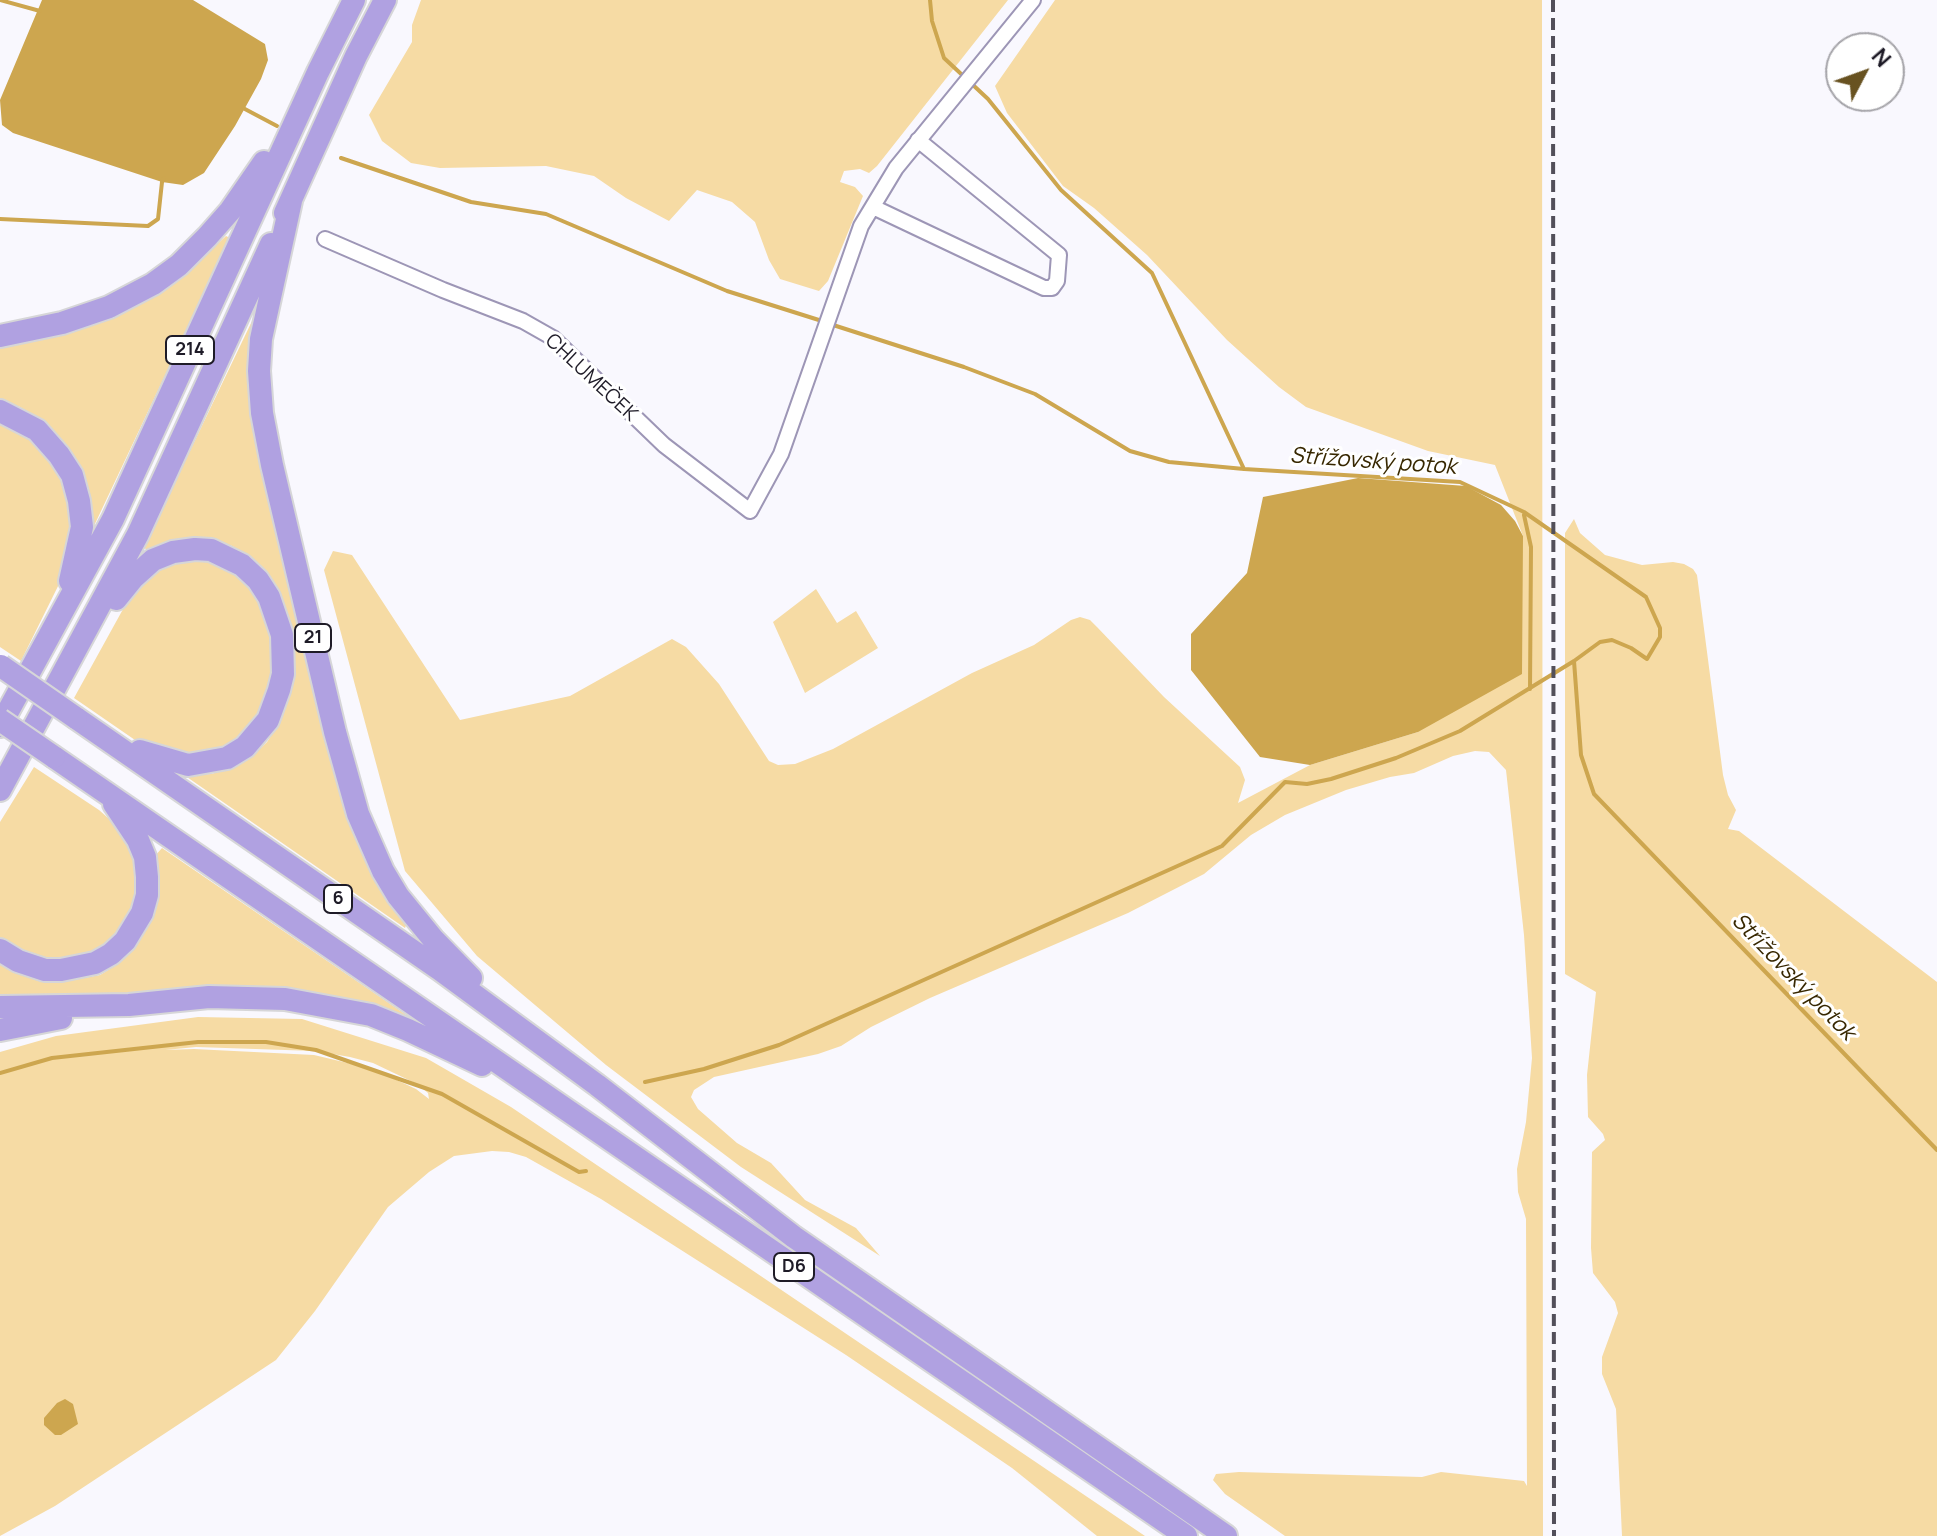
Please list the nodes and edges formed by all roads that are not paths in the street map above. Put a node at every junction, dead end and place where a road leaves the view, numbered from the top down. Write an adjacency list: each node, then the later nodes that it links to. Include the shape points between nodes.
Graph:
1 (354, 0): 4 (highway)
2 (385, 0): 6 (highway, 21)
3 (1033, 0): 5 (street)
4 (318, 72): 9 (highway, via 248,188 179,265 109,307); 11 (highway, 214, via 113,519)
5 (918, 140): 7 (street); 7 (street, via 1059,255 1057,281 1044,288)
6 (291, 201): 12 (highway, 214); 23 (highway, 21, via 261,339 262,413 358,814 391,883 433,939 472,980)
7 (873, 207): 8 (street, CHLUMEČEK, via 861,226 774,468 750,511 664,445 548,335)
8 (325, 239)
9 (0, 336)
10 (0, 411): 11 (highway, via 37,430 59,455 79,501 77,555)
11 (56, 626): 16 (highway, 214)
12 (85, 637): 14 (highway, 6, via 153,560 173,552 211,550 242,565 269,597 282,635 283,674 258,734 236,752 209,763 188,765 151,756); 17 (highway, 214)
13 (0, 666): 14 (highway, 6, bridge)
14 (76, 718): 23 (highway, 6)
15 (0, 720): 18 (highway, bridge)
16 (0, 726)
17 (0, 790)
18 (107, 793): 19 (highway, via 145,857 147,895 135,927 111,954 80,967 45,970); 24 (highway, D6)
19 (0, 950)
20 (129, 1005): 21 (highway); 22 (highway); 24 (highway, via 247,997 329,1006 408,1030)
21 (0, 1007)
22 (0, 1030)
23 (597, 1085): 25 (highway, 6)
24 (538, 1092): 26 (highway, D6)
25 (794, 1237): 27 (highway, D6)
26 (1186, 1536)
27 (1226, 1536)

